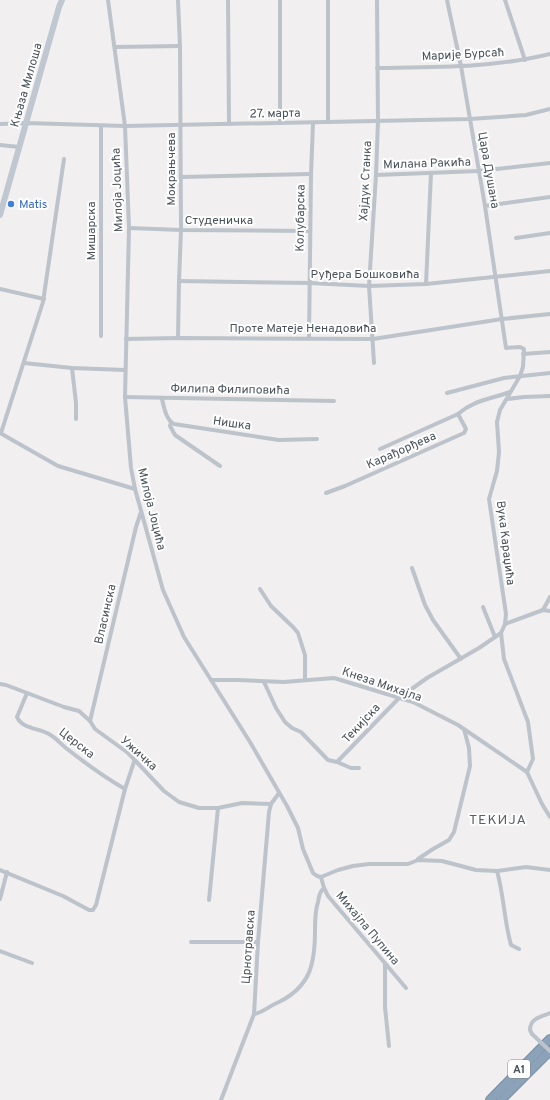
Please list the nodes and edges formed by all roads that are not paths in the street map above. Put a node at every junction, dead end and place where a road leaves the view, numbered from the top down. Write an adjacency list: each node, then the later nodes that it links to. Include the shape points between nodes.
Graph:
1 (61, 0): 20 (main road, Књаза Милоша)
2 (108, 0): 11 (street, Милоја Јоцића)
3 (178, 0): 10 (street, Мокрањчева)
4 (228, 0): 25 (street)
5 (280, 0): 21 (street)
6 (328, 0): 19 (street)
7 (377, 0): 15 (street, Хајдук Станка)
8 (447, 0): 14 (street, Цара Душана)
9 (505, 0): 13 (street)
10 (180, 46): 11 (street); 24 (street, Мокрањчева)
11 (115, 47): 27 (street, Милоја Јоцића)
12 (550, 54): 13 (street, Марије Бурсаћ)
13 (525, 60): 14 (street, Марије Бурсаћ)
14 (461, 66): 15 (street, Марије Бурсаћ); 17 (street, Цара Душана)
15 (377, 68): 18 (street, Хајдук Станка)
16 (550, 110): 17 (street, 27. марта, via 526,115)
17 (470, 119): 18 (street, 27. марта); 32 (street, Цара Душана)
18 (378, 121): 19 (street, 27. марта); 35 (street, Хајдук Станка)
19 (328, 122): 22 (street, 27. марта)
20 (26, 123): 23 (street, 27. марта); 26 (street, 27. марта); 29 (main road, Књаза Милоша)
21 (280, 123): 22 (street, 27. марта); 25 (street, 27. марта)
22 (313, 123): 34 (street, Колубарска)
23 (0, 124)
24 (181, 124): 25 (street, 27. марта); 27 (street, 27. марта); 36 (street, Мокрањчева)
25 (229, 124)
26 (101, 126): 27 (street, 27. марта); 55 (street, Мишарска)
27 (125, 126): 40 (street, Милоја Јоцића)
28 (0, 145): 29 (street)
29 (19, 147): 39 (main road, Књаза Милоша)
30 (64, 159): 52 (street)
31 (550, 163): 32 (street, Милана Ракића)
32 (479, 171): 33 (street, Милана Ракића); 38 (street, Цара Душана)
33 (431, 173): 35 (street, Милана Ракића); 49 (street)
34 (311, 174): 36 (street); 42 (street, Колубарска)
35 (376, 175): 50 (street, Хајдук Станка)
36 (181, 177): 41 (street, Мокрањчева)
37 (550, 197): 38 (street)
38 (485, 206): 46 (street, Цара Душана)
39 (0, 216)
40 (129, 228): 41 (street, Студеничка); 58 (street, Милоја Јоцића)
41 (182, 230): 42 (street, Студеничка); 47 (street, Мокрањчева)
42 (310, 231): 48 (street, Колубарска)
43 (550, 233): 44 (street)
44 (516, 238)
45 (550, 271): 46 (street, Руђера Бошковића)
46 (496, 276): 49 (street, Руђера Бошковића); 54 (street, Цара Душана)
47 (179, 281): 48 (street, Руђера Бошковића); 56 (street, Мокрањчева)
48 (310, 283): 50 (street, Руђера Бошковића); 57 (street, Колубарска)
49 (426, 284): 50 (street, Руђера Бошковића)
50 (369, 286): 59 (street, Хајдук Станка)
51 (0, 289): 52 (street)
52 (44, 299): 62 (street)
53 (550, 314): 54 (street, Проте Матеје Ненадовића)
54 (502, 319): 59 (street, Проте Матеје Ненадовића); 61 (street, Цара Душана, via 506,348 523,348)
55 (100, 336)
56 (178, 338): 57 (street, Проте Матеје Ненадовића); 58 (street, Проте Матеје Ненадовића)
57 (309, 338): 59 (street, Проте Матеје Ненадовића)
58 (126, 339): 65 (street, Милоја Јоцића)
59 (373, 339): 63 (street, Хајдук Станка)
60 (550, 352): 61 (street)
61 (523, 354): 67 (street, Вука Караџића)
62 (24, 363): 64 (street); 78 (street)
63 (374, 363)
64 (72, 368): 65 (street); 76 (street)
65 (125, 370): 71 (street, Милоја Јоцића)
66 (550, 373): 67 (street)
67 (520, 376): 68 (street, Вука Караџића); 69 (street)
68 (510, 392): 73 (street, Вука Караџића); 75 (street, via 482,399)
69 (447, 393)
70 (550, 396): 73 (street)
71 (125, 397): 72 (street, Филипа Филиповића); 82 (street, Милоја Јоцића)
72 (162, 399): 74 (street, Филипа Филиповића); 77 (street)
73 (507, 399): 91 (street, Вука Караџића, via 500,410 497,422 499,452 490,499 506,614)
74 (334, 401)
75 (458, 414): 80 (street); 83 (street, Карађорђева, via 466,429 464,433)
76 (76, 419)
77 (171, 422): 79 (street, Нишка, via 279,440); 81 (street, via 170,426 175,435)
78 (0, 433): 82 (street, via 58,466)
79 (317, 439)
80 (380, 449)
81 (220, 466)
82 (134, 490): 84 (street, Милоја Јоцића)
83 (326, 493)
84 (141, 512): 95 (street, Милоја Јоцића, via 163,590 184,637); 101 (street, Власинска)
85 (412, 568): 94 (street, via 432,620)
86 (260, 590): 96 (street, via 271,606 298,634 305,655)
87 (550, 597): 89 (street)
88 (483, 607): 93 (street)
89 (543, 610): 90 (street); 91 (street)
90 (550, 611)
91 (505, 624): 92 (street)
92 (501, 633): 93 (street, Текијска); 106 (street, via 504,659 528,722 533,759)
93 (495, 637): 94 (street, Текијска)
94 (461, 659): 100 (street, Текијска, via 427,678)
95 (211, 680): 97 (street, Кнеза Михајла); 108 (street, Милоја Јоцића)
96 (306, 680): 97 (street, Кнеза Михајла); 100 (street, Кнеза Михајла, via 334,678)
97 (264, 682): 104 (street, via 285,722 301,732 328,760)
98 (0, 684): 99 (street, Ужичка)
99 (27, 693): 101 (street, Ужичка, via 79,711); 107 (street, Церска, via 17,717 21,724 48,733 107,778)
100 (399, 698): 102 (street, Кнеза Михајла, via 413,702); 104 (street, Текијска)
101 (90, 721): 103 (street, Ужичка, via 94,729)
102 (464, 729): 106 (street, Кнеза Михајла); 112 (street, via 470,748 470,766 454,832 449,840)
103 (135, 759): 107 (street); 110 (street, Ужичка, via 164,791 179,802 198,808)
104 (337, 762): 105 (street, via 351,768)
105 (359, 768)
106 (527, 772): 111 (street)
107 (125, 788): 116 (street, via 93,910)
108 (279, 793): 109 (street, Црнотравска); 117 (street, Михајла Пупина, via 298,828 313,873)
109 (271, 804): 110 (street, Ужичка, via 242,803); 122 (street, Црнотравска)
110 (218, 808): 120 (street)
111 (550, 817)
112 (418, 860): 115 (street, via 442,861 476,870); 117 (street, via 408,864 353,866)
113 (0, 870): 116 (street)
114 (550, 870): 115 (street, via 526,867)
115 (497, 871): 123 (street, via 511,945)
116 (7, 872): 119 (street)
117 (321, 877): 118 (street, Михајла Пупина)
118 (324, 888): 126 (street, Михајла Пупина, via 337,908); 131 (street, via 321,890 316,908 315,949 308,977 287,998)
119 (0, 899)
120 (209, 900)
121 (191, 942): 122 (street)
122 (258, 942): 131 (street, Црнотравска)
123 (519, 949)
124 (0, 951): 125 (street)
125 (32, 963)
126 (385, 963): 127 (street, Михајла Пупина); 128 (street)
127 (395, 975): 128 (street); 129 (street, Михајла Пупина)
128 (385, 980): 133 (street)
129 (406, 988)
130 (550, 1013): 134 (street, bridge, via 531,1022 530,1030)
131 (254, 1014): 135 (street, Црнотравска)
132 (550, 1039): 136 (highway, A1)
133 (389, 1046)
134 (550, 1051): 137 (highway, A1)
135 (222, 1100)
136 (490, 1100)
137 (501, 1100)

